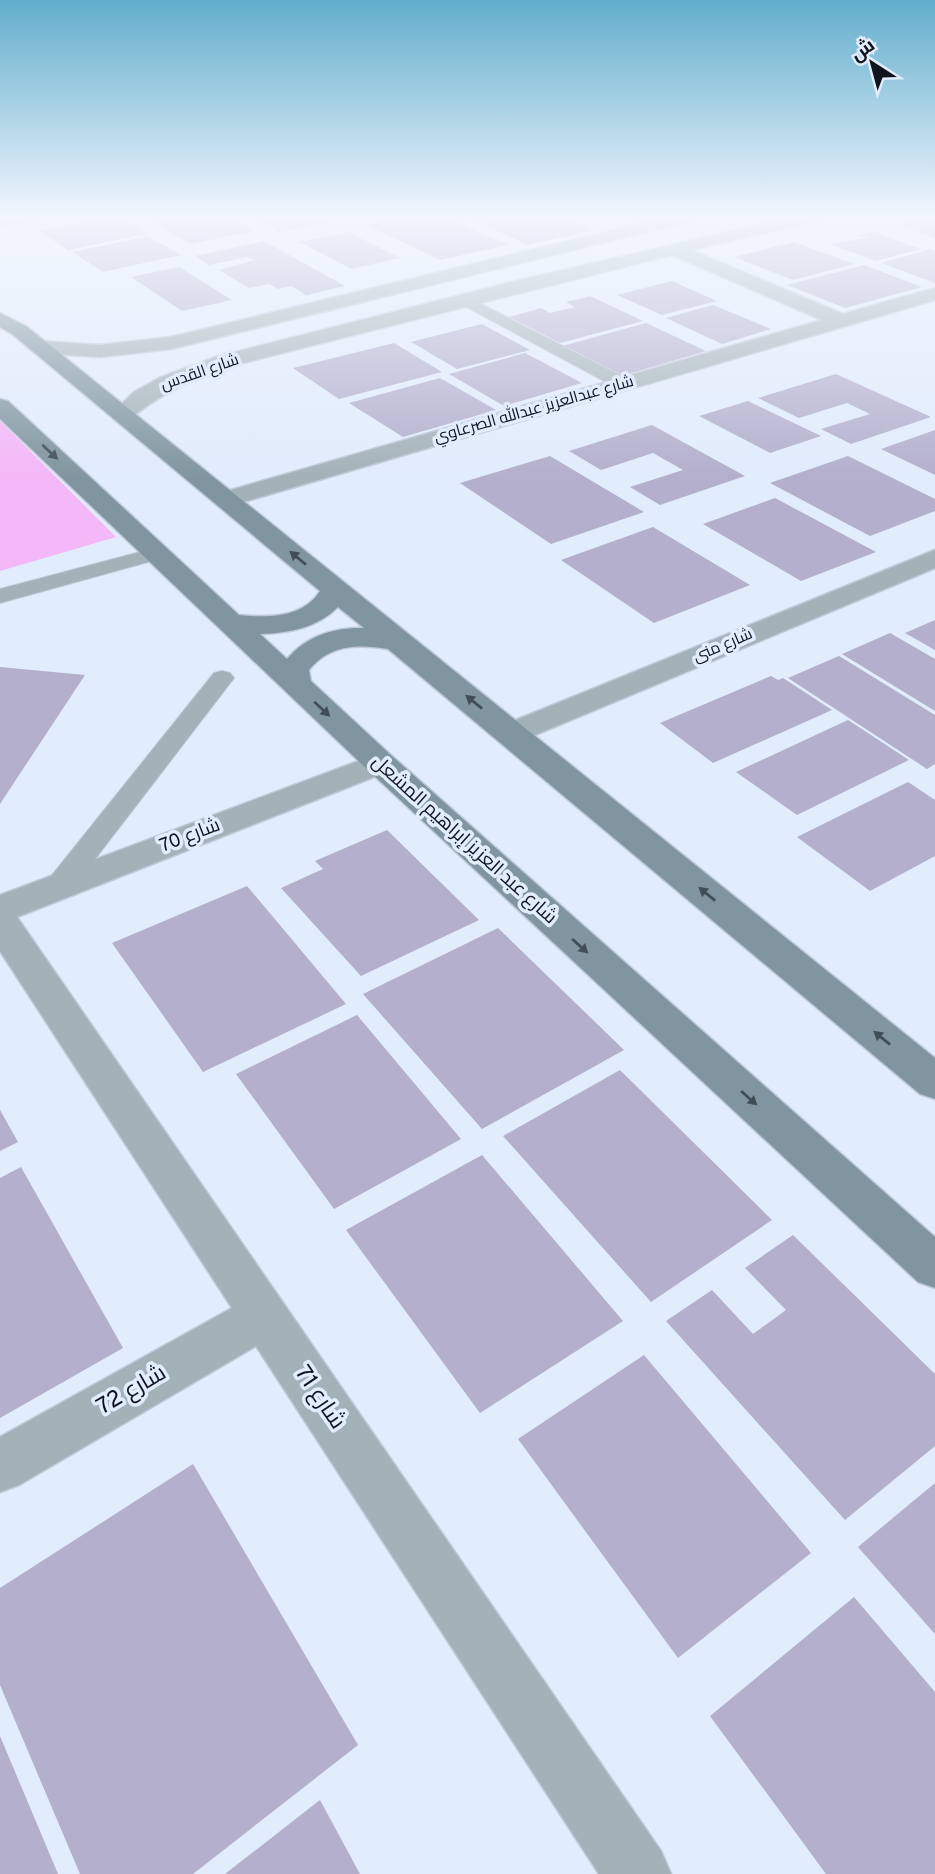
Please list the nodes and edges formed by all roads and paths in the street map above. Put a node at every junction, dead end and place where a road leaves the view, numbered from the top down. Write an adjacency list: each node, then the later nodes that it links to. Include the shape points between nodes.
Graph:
1 (328, 303): 7 (street, شارع القدس, via 171,343 100,351)
2 (446, 303): 10 (street, شارع القدس, via 200,370 147,393)
3 (470, 303): 8 (lane)
4 (800, 303): 6 (street)
5 (902, 303): 6 (street, شارع عبدالعزيز عبدالله الصرعاوي)
6 (841, 321): 8 (street, شارع عبدالعزيز عبدالله الصرعاوي)
7 (15, 331): 10 (main road)
8 (623, 384): 11 (street, شارع عبدالعزيز عبدالله الصرعاوي)
9 (0, 406): 12 (main road, شارع عبد العزيز إبراهيم المشعل, one-way to 12)
10 (122, 414): 11 (main road)
11 (226, 499): 14 (main road, one-way to 11)
12 (159, 553): 15 (lane); 16 (main road, شارع عبد العزيز إبراهيم المشعل)
13 (935, 558): 20 (street, شارع منى)
14 (335, 589): 16 (main road, via 324,606 300,619 278,625); 17 (main road)
15 (0, 596)
16 (232, 623): 19 (main road, شارع عبد العزيز إبراهيم المشعل)
17 (403, 643): 19 (main road, via 351,636 324,643 304,654 294,669); 20 (main road, one-way to 17)
18 (222, 678): 22 (lane)
19 (296, 685): 21 (main road, شارع عبد العزيز إبراهيم المشعل, one-way to 21)
20 (512, 733): 25 (main road, one-way to 20)
21 (380, 763): 22 (street, شارع 70); 26 (main road, شارع عبد العزيز إبراهيم المشعل, one-way to 26)
22 (59, 886): 23 (street, شارع 70)
23 (0, 909)
24 (0, 921): 27 (street, شارع 71)
25 (932, 1074)
26 (935, 1268)
27 (264, 1315): 28 (street, شارع 72); 29 (street, شارع 71)
28 (0, 1466)
29 (638, 1874)

